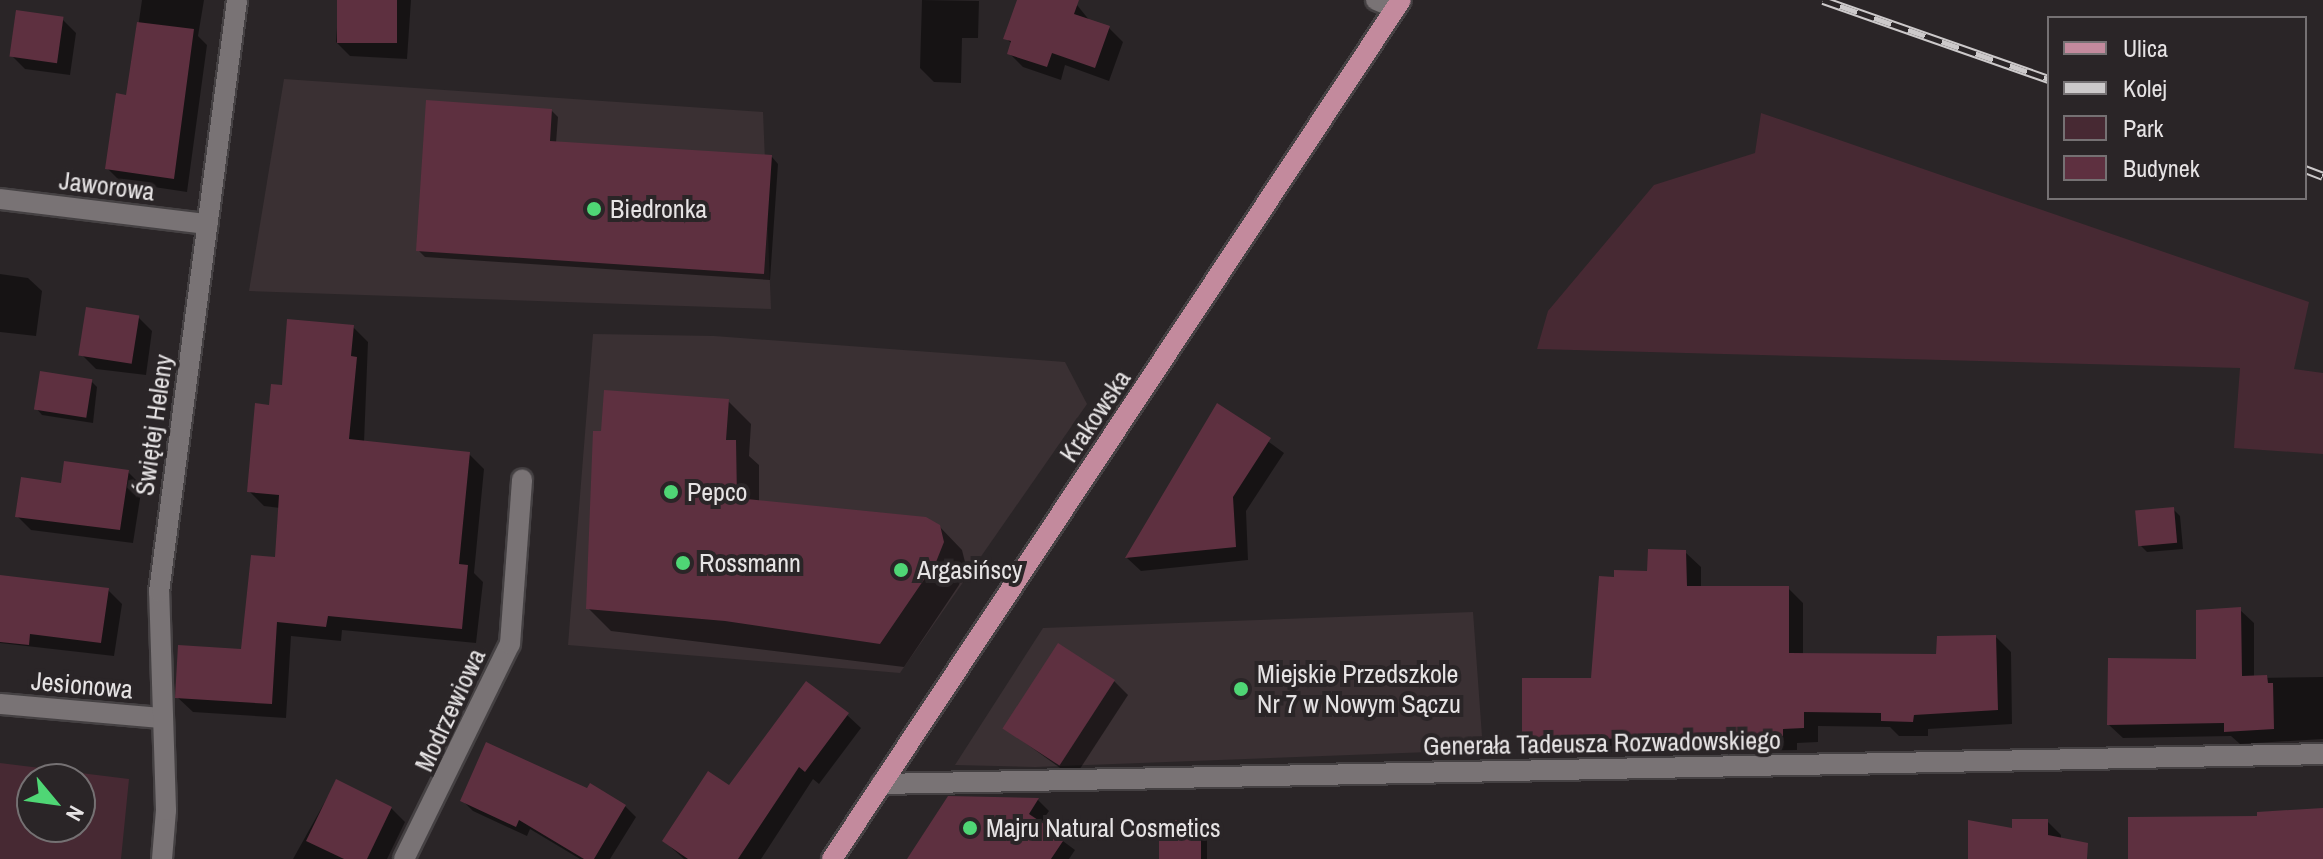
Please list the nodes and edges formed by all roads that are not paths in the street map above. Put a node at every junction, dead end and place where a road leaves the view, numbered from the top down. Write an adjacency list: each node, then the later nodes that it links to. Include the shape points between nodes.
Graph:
1 (237, 0): 4 (street, Świętej Heleny)
2 (1391, 3): 9 (main road, Krakowska)
3 (0, 199): 4 (street, Jaworowa)
4 (207, 224): 7 (street, Świętej Heleny, via 159,592)
5 (522, 479): 11 (street, Modrzewiowa, via 510,644)
6 (0, 704): 7 (street, Jesionowa)
7 (159, 718): 10 (street, Świętej Heleny, via 166,810)
8 (2323, 754): 9 (street, Generała Tadeusza Rozwadowskiego)
9 (881, 784): 12 (main road, Krakowska)
10 (162, 859)
11 (404, 859)
12 (832, 859)

